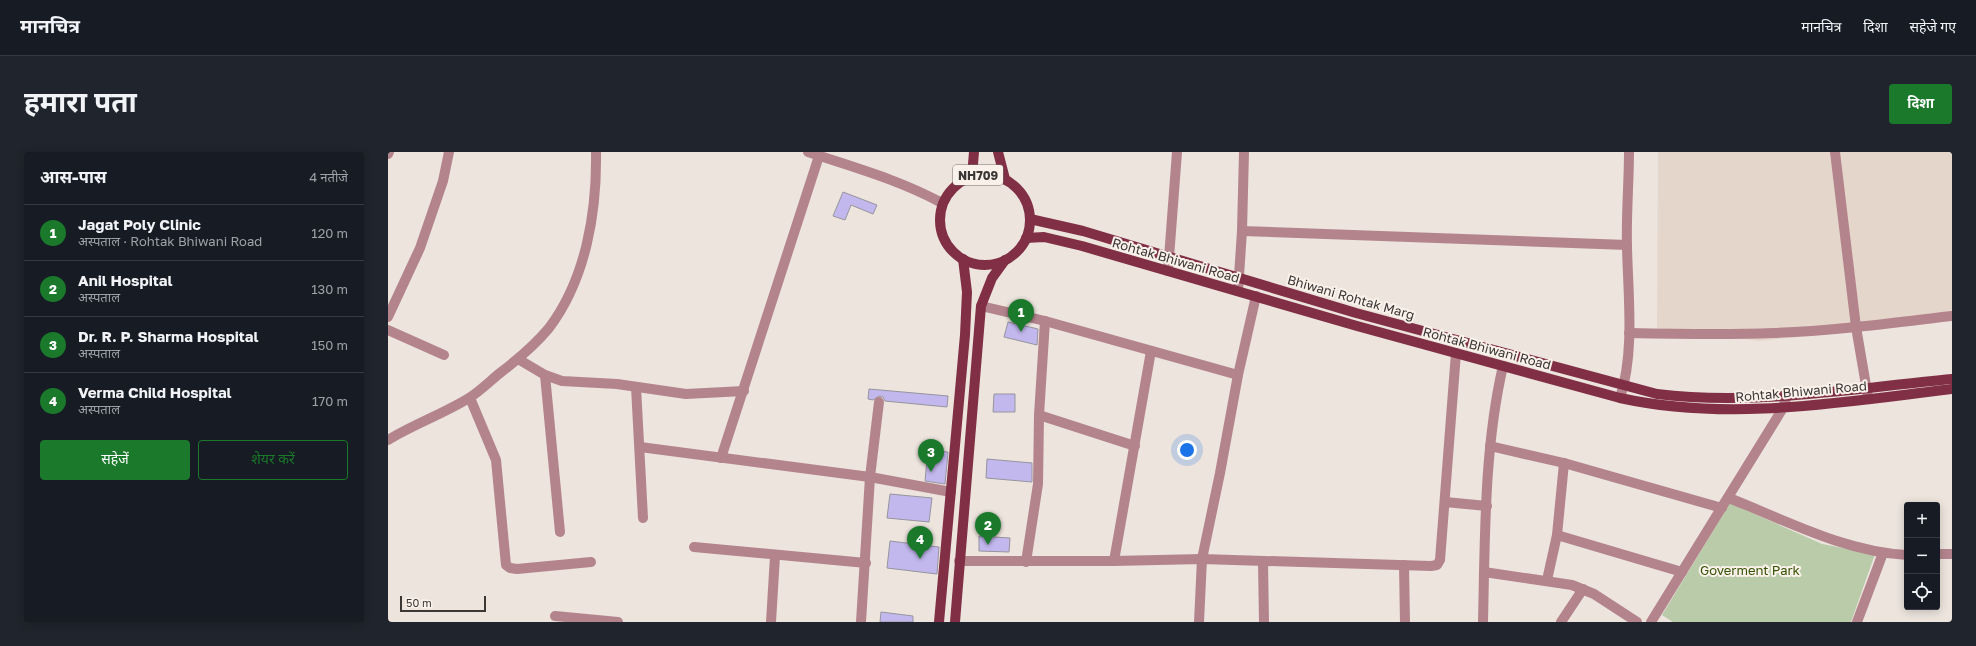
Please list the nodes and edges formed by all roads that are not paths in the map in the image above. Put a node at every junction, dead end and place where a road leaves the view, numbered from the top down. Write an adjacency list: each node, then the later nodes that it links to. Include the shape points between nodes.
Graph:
1 (449, 152): 27 (street, via 443,181 420,248)
2 (596, 152): 35 (street, via 590,226 576,278 564,305 548,329)
3 (808, 152): 10 (street)
4 (974, 152): 11 (main road)
5 (998, 152): 12 (main road)
6 (1177, 152): 18 (street)
7 (1244, 152): 15 (street)
8 (1629, 152): 17 (street)
9 (1835, 152): 29 (street)
10 (819, 156): 13 (street, via 896,182); 44 (street)
11 (972, 176): 12 (main road, NH709, via 994,175); 13 (main road, NH709, via 959,182 949,191)
12 (1005, 179): 14 (main road, NH709, via 1023,196)
13 (942, 203): 19 (main road, NH709, via 939,216 944,241)
14 (1030, 219): 16 (main road, NH709); 18 (main road, Bhiwani Rohtak Marg, via 1083,230)
15 (1242, 232): 17 (street); 22 (street)
16 (1026, 238): 20 (main road, NH709, via 1015,253); 21 (main road, Rohtak Bhiwani Road, via 1044,237 1059,240)
17 (1627, 245): 31 (street)
18 (1169, 257): 21 (street); 22 (main road, Bhiwani Rohtak Marg)
19 (963, 259): 20 (main road, NH709, via 977,264); 59 (main road, via 967,292 965,335)
20 (1005, 260): 25 (main road, via 992,278)
21 (1168, 271): 23 (main road, Rohtak Bhiwani Road)
22 (1239, 278): 23 (street); 40 (main road, Bhiwani Rohtak Marg, via 1356,313)
23 (1238, 291): 24 (main road, Rohtak Bhiwani Road)
24 (1256, 296): 33 (main road, Rohtak Bhiwani Road); 38 (street)
25 (981, 306): 28 (street); 74 (main road)
26 (1952, 316): 29 (street)
27 (388, 317)
28 (1045, 321): 32 (street); 51 (street)
29 (1856, 327): 31 (street, via 1692,335); 42 (street)
30 (388, 330): 34 (street)
31 (1629, 332): 40 (street)
32 (1151, 351): 38 (street); 53 (street)
33 (1456, 353): 36 (main road, Rohtak Bhiwani Road); 61 (street)
34 (444, 355)
35 (518, 359): 37 (street); 46 (street)
36 (1502, 366): 47 (main road, Rohtak Bhiwani Road); 54 (street)
37 (545, 375): 41 (street, via 562,381); 65 (street)
38 (1238, 375): 73 (street)
39 (1952, 379): 42 (main road, Bhiwani Rohtak Marg)
40 (1624, 386): 45 (main road, Bhiwani Rohtak Marg, via 1693,399); 47 (street)
41 (636, 387): 44 (street, via 686,394); 55 (street)
42 (1866, 387): 45 (main road, Bhiwani Rohtak Marg); 48 (street)
43 (1952, 389): 48 (main road, Rohtak Bhiwani Road)
44 (744, 391): 56 (street)
45 (1787, 395): 50 (street)
46 (470, 398): 52 (street); 76 (street, via 496,460 506,565 517,569)
47 (1620, 398): 50 (main road, Rohtak Bhiwani Road, via 1655,406 1692,409)
48 (1868, 399): 50 (main road, Rohtak Bhiwani Road)
49 (879, 402): 58 (street)
50 (1783, 408): 60 (street)
51 (1039, 415): 53 (street); 77 (street, via 1038,484)
52 (388, 440)
53 (1135, 446): 75 (street)
54 (1490, 446): 57 (street); 62 (street)
55 (640, 447): 56 (street); 64 (street)
56 (721, 458): 58 (street)
57 (1564, 463): 63 (street); 66 (street)
58 (870, 477): 59 (street); 79 (street)
59 (952, 492): 90 (main road)
60 (1729, 498): 63 (street); 68 (street, via 1828,537)
61 (1445, 502): 62 (street); 80 (street, via 1438,564)
62 (1487, 506): 81 (street)
63 (1722, 508): 82 (street)
64 (643, 518)
65 (560, 532)
66 (1557, 535): 82 (street); 83 (street)
67 (694, 547): 72 (street)
68 (1883, 553): 71 (street); 98 (street)
69 (1940, 554): 70 (street)
70 (1952, 554)
71 (1904, 555)
72 (775, 556): 79 (street); 88 (street)
73 (1202, 559): 75 (street); 78 (street); 92 (street)
74 (959, 561): 77 (street); 91 (main road)
75 (1114, 561): 77 (street)
76 (591, 562)
77 (1026, 562)
78 (1263, 562): 80 (street); 93 (street)
79 (866, 563): 89 (street)
80 (1404, 565): 94 (street)
81 (1484, 572): 83 (street); 95 (street)
82 (1682, 572): 86 (street)
83 (1547, 580): 84 (street)
84 (1583, 589): 96 (street); 97 (street)
85 (555, 616): 87 (street)
86 (1656, 620)
87 (618, 622)
88 (771, 622)
89 (861, 622)
90 (939, 622)
91 (955, 622)
92 (1199, 622)
93 (1264, 622)
94 (1405, 622)
95 (1483, 622)
96 (1561, 622)
97 (1637, 622)
98 (1857, 622)

